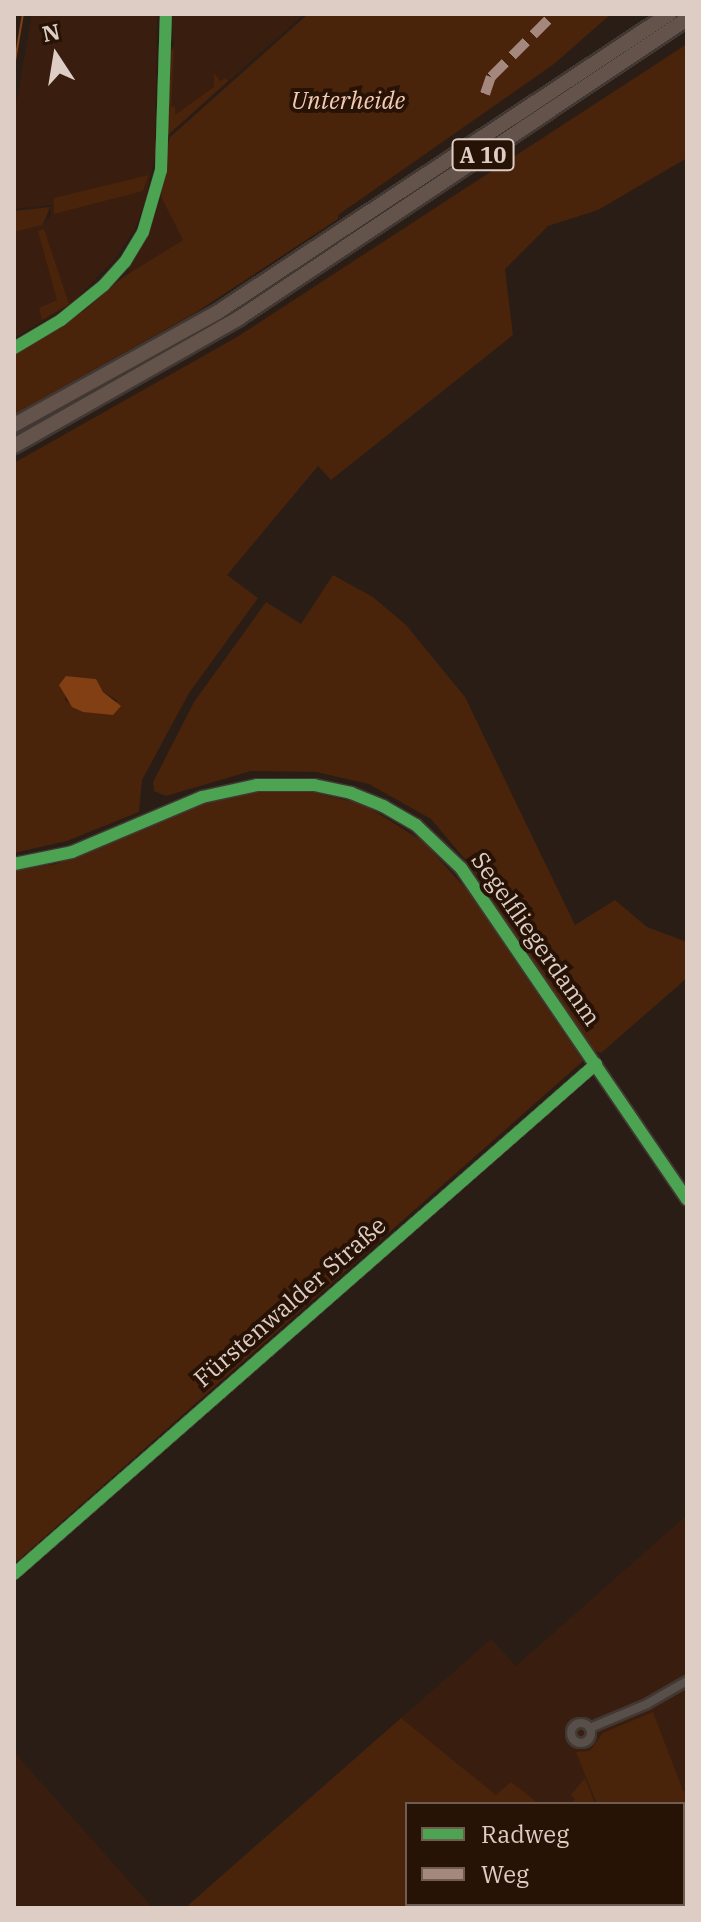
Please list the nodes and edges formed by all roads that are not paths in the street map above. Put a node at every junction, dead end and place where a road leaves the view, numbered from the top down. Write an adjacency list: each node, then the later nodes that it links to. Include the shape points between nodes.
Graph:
1 (166, 14): 4 (street, via 161,170 143,232 125,262 98,290)
2 (669, 14): 5 (highway, A 10, via 218,312)
3 (687, 19): 6 (highway, A 10, via 239,318)
4 (14, 348)
5 (14, 425)
6 (14, 448)
7 (14, 864): 8 (street, Segelfliegerdamm, via 72,852 233,789 296,784 351,793 416,825 452,858)
8 (596, 1064): 9 (street, Segelfliegerdamm); 10 (street, Fürstenwalder Straße)
9 (687, 1199)
10 (14, 1574)
11 (687, 1681): 12 (street)
12 (590, 1728): 12 (street, via 585,1743 567,1738 577,1723)

